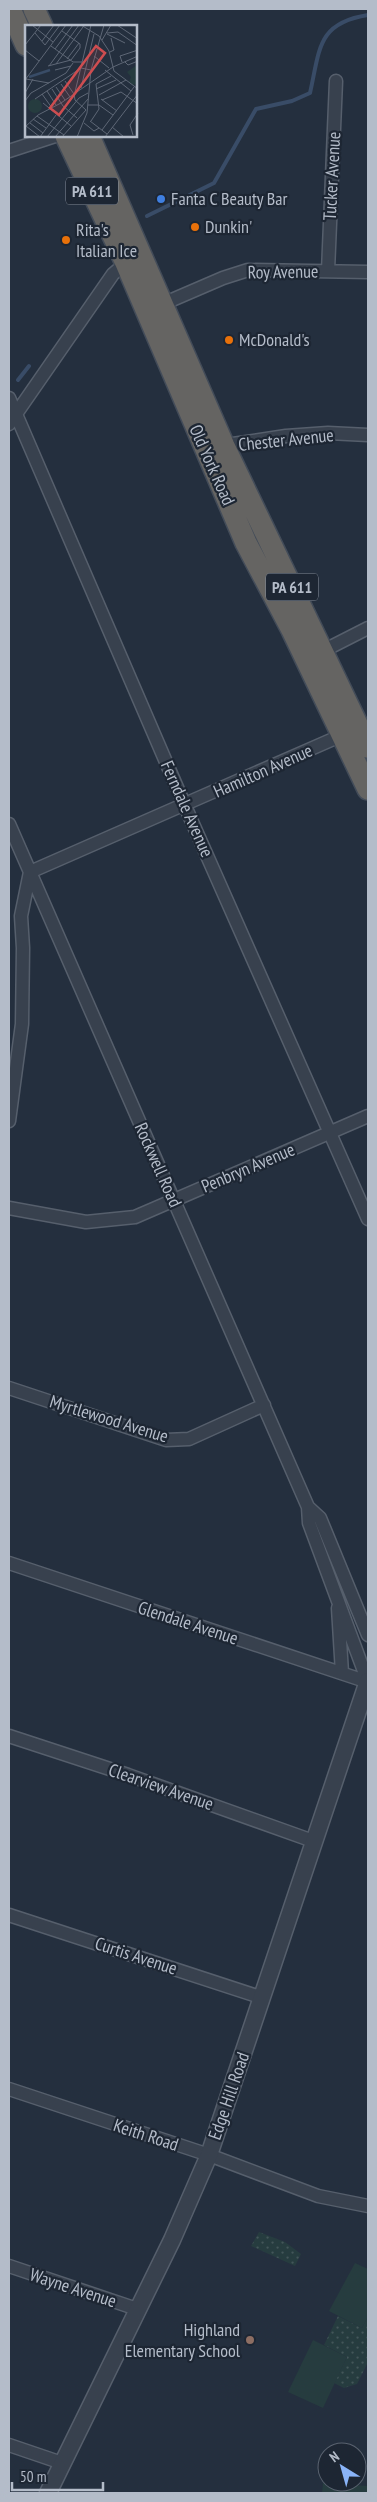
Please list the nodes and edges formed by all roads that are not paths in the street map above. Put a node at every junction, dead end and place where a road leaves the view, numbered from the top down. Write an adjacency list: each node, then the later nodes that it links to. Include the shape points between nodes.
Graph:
1 (10, 9): 4 (highway)
2 (34, 9): 3 (highway)
3 (42, 25)
4 (25, 43)
5 (336, 81): 11 (street, Tucker Avenue)
6 (49, 138): 9 (street)
7 (67, 138): 10 (highway, Old York Road / PA 611)
8 (90, 138): 13 (highway, Old York Road / PA 611)
9 (9, 151)
10 (126, 263): 13 (highway, Old York Road / PA 611); 15 (street, via 113,274)
11 (328, 271): 12 (street, Roy Avenue); 13 (street, Roy Avenue, via 248,270)
12 (368, 272)
13 (155, 307): 17 (highway, Old York Road / PA 611)
14 (9, 398): 15 (street, Ferndale Avenue)
15 (12, 420): 23 (street, Ferndale Avenue)
16 (368, 435): 17 (street, Chester Avenue, via 286,436)
17 (213, 447): 19 (highway, Old York Road / PA 611)
18 (368, 628): 19 (street)
19 (314, 655): 20 (highway, Old York Road / PA 611)
20 (350, 732): 21 (highway, Old York Road / PA 611); 22 (highway, Old York Road / PA 611); 23 (street, Hamilton Avenue)
21 (368, 747)
22 (368, 789)
23 (185, 806): 25 (street, Hamilton Avenue); 28 (street, Ferndale Avenue)
24 (9, 824): 25 (street, Rockwell Road)
25 (30, 872): 27 (street, via 21,916 22,1024); 29 (street, Rockwell Road)
26 (368, 1116): 28 (street, Penbryn Avenue)
27 (9, 1121)
28 (331, 1132): 29 (street, Penbryn Avenue); 31 (street, Ferndale Avenue)
29 (173, 1199): 30 (street, Penbryn Avenue, via 135,1217 86,1222); 33 (street, Rockwell Road)
30 (9, 1208)
31 (368, 1218)
32 (9, 1388): 33 (street, Myrtlewood Avenue, via 166,1440 189,1439)
33 (264, 1405): 34 (street, Rockwell Road)
34 (308, 1506): 36 (street, Rockwell Road, via 309,1523); 37 (street, Rockwell Road, via 320,1518)
35 (9, 1563): 38 (street, Glendale Avenue)
36 (338, 1595): 38 (street, Rockwell Road); 39 (street, Rockwell Road)
37 (368, 1635)
38 (342, 1673): 39 (street, Glendale Avenue)
39 (368, 1682): 41 (street, Edge Hill Road)
40 (9, 1736): 41 (street, Clearview Avenue)
41 (313, 1841): 43 (street, Edge Hill Road)
42 (9, 1915): 43 (street, Curtis Avenue)
43 (263, 1998): 45 (street, Edge Hill Road)
44 (9, 2089): 45 (street, Keith Road)
45 (209, 2155): 46 (street, Keith Road, via 318,2196); 48 (street, Edge Hill Road)
46 (368, 2206)
47 (9, 2266): 48 (street, Wayne Avenue)
48 (137, 2309): 50 (street, Edge Hill Road)
49 (9, 2445): 50 (street)
50 (62, 2463): 51 (street, Edge Hill Road)
51 (48, 2493)

